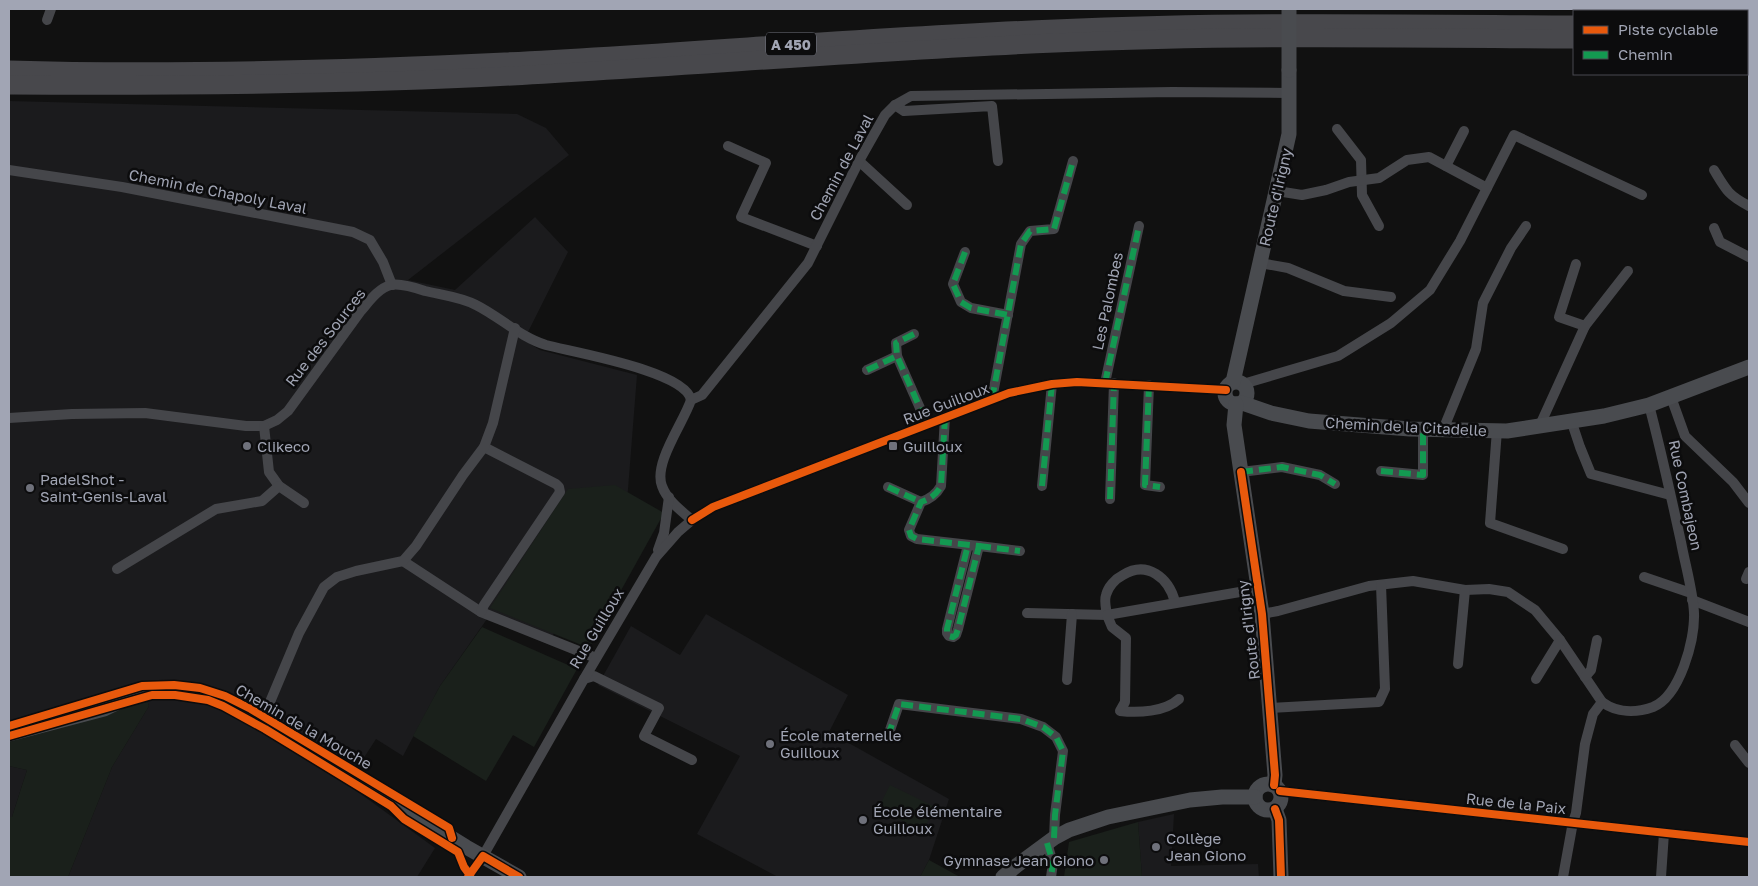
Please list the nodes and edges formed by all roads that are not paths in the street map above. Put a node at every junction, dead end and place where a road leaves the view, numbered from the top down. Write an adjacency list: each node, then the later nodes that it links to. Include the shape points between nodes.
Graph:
1 (51, 9): 3 (street)
2 (1290, 9): 8 (street, Route d'Irigny, bridge)
3 (47, 20)
4 (1573, 25): 6 (highway, A 450, via 1196,24 1027,30 378,67)
5 (1573, 39): 7 (highway, A 450, via 1306,38 1056,43 365,82)
6 (9, 70)
7 (9, 85)
8 (1289, 93): 9 (street, Chemin de Laval, via 911,96); 21 (street, Route d'Irigny, via 1289,134)
9 (895, 105): 13 (street, Chemin de Laval, via 885,115); 14 (street, via 904,111 992,106)
10 (1337, 129): 19 (street, via 1361,160)
11 (1464, 131): 16 (street)
12 (728, 146): 29 (street, via 766,163 741,216)
13 (859, 161): 23 (street); 29 (street, Chemin de Laval)
14 (998, 161)
15 (1073, 161): 37 (street, via 1054,229 1030,231 1021,244)
16 (1446, 166): 19 (street, via 1429,157 1406,160 1379,178); 20 (street)
17 (9, 170): 35 (street, Chemin de Chapoly Laval, via 122,187 353,232 370,240)
18 (1714, 170): 24 (street, via 1726,190)
19 (1361, 180): 21 (street, via 1302,195); 26 (street, via 1362,195)
20 (1488, 188): 22 (street, via 1514,135); 47 (street, via 1430,290 1390,323 1338,356)
21 (1277, 191): 32 (street, Route d'Irigny)
22 (1642, 195)
23 (907, 205)
24 (1749, 206)
25 (1139, 226): 44 (street, Les Palombes)
26 (1379, 226)
27 (1526, 226): 60 (street, via 1483,303 1476,349)
28 (1714, 228): 31 (street, via 1720,242)
29 (817, 246): 50 (street, Chemin de Laval, via 808,263 702,395)
30 (965, 252): 37 (street, via 953,284 960,302 971,308)
31 (1749, 257)
32 (1260, 262): 36 (street, via 1288,268 1344,291); 47 (street, Route d'Irigny)
33 (1576, 264): 38 (street, via 1559,317)
34 (1628, 271): 38 (street)
35 (392, 285): 39 (street, via 469,302); 58 (street, Rue des Sources, via 372,298 360,312 288,411)
36 (1391, 297)
37 (1008, 315): 49 (street)
38 (1585, 326): 57 (street)
39 (514, 328): 50 (street, via 547,345 652,372 687,391); 62 (street, via 493,423)
40 (914, 334): 41 (street, via 896,343)
41 (897, 356): 43 (street); 56 (street)
42 (1749, 367): 48 (street, Chemin de la Citadelle)
43 (866, 370)
44 (1110, 383): 45 (street, Rue Guilloux); 46 (street, Rue Guilloux); 72 (street, Les Palombes)
45 (1052, 384): 49 (street, Rue Guilloux); 68 (street)
46 (1149, 385): 47 (street, Rue Guilloux); 69 (street, via 1145,484)
47 (1234, 385): 51 (street, Route d'Irigny, via 1248,394)
48 (1671, 397): 52 (street, Chemin de la Citadelle); 75 (street, via 1685,436)
49 (992, 399): 53 (street, Rue Guilloux)
50 (691, 400): 71 (street, via 661,468 661,482)
51 (1239, 404): 59 (street, Chemin de la Citadelle, via 1309,421); 64 (street, Route d'Irigny, via 1234,425)
52 (1649, 405): 55 (street, Chemin de la Citadelle); 70 (street, Rue Combajeon)
53 (945, 417): 56 (street, Rue Guilloux); 73 (street, via 941,486 937,493)
54 (9, 418): 58 (street, via 145,413)
55 (1571, 420): 57 (street, Chemin de la Citadelle); 70 (street, via 1591,474)
56 (927, 424): 76 (street, Rue Guilloux, via 713,507)
57 (1540, 425): 61 (street, Chemin de la Citadelle)
58 (264, 426): 66 (street, via 269,472)
59 (1423, 429): 60 (street, Chemin de la Citadelle); 63 (street, via 1423,475)
60 (1443, 430): 61 (street, Chemin de la Citadelle)
61 (1498, 430): 78 (street, via 1490,523)
62 (484, 447): 81 (street); 89 (street, via 556,484 560,492)
63 (1381, 471)
64 (1241, 472): 65 (street, via 1282,467 1320,476); 85 (street, Route d'Irigny)
65 (1335, 484)
66 (279, 486): 74 (street); 82 (street, via 262,500 216,509)
67 (888, 486): 73 (street)
68 (1042, 486)
69 (1160, 487)
70 (1670, 495): 87 (street, Rue Combajeon)
71 (669, 498): 76 (street); 80 (street, via 664,534)
72 (1110, 499)
73 (921, 502): 77 (street, via 909,530 911,536)
74 (304, 503)
75 (1749, 503)
76 (692, 520): 80 (street, Rue Guilloux)
77 (974, 545): 77 (street, via 958,629 956,635 949,636 947,629); 79 (street)
78 (1563, 549)
79 (1020, 551)
80 (656, 556): 97 (street, Rue Guilloux)
81 (403, 561): 89 (street); 106 (street, via 337,576 324,587 299,633)
82 (116, 569)
83 (1644, 577): 87 (street)
84 (1381, 585): 86 (street, via 1413,581); 92 (street); 105 (street, via 1386,689 1380,702)
85 (1257, 589): 88 (street); 92 (street, Route d'Irigny)
86 (1465, 590): 95 (street, via 1508,592 1535,610); 98 (street)
87 (1691, 597): 94 (street); 104 (street, Rue Combajeon, via 1694,611 1692,642 1680,675 1662,702 1640,710 1622,711)
88 (1175, 602): 93 (street); 93 (street, via 1170,587 1161,577 1148,571 1134,570 1120,576 1108,589 1105,600)
89 (481, 612): 97 (street)
90 (1027, 613): 91 (street)
91 (1072, 614): 93 (street); 102 (street)
92 (1262, 614): 105 (street, Route d'Irigny)
93 (1107, 615): 103 (street, via 1112,627 1126,638 1125,702 1120,711 1171,706)
94 (1749, 622)
95 (1560, 640): 99 (street); 100 (street)
96 (1597, 640): 99 (street, via 1591,670)
97 (596, 658): 101 (street, Rue Guilloux)
98 (1458, 664)
99 (1585, 677): 104 (street)
100 (1536, 678)
101 (584, 679): 110 (street, via 594,676 659,708 644,736); 119 (street, Rue Guilloux)
102 (1067, 680)
103 (1179, 699)
104 (1602, 702): 115 (street, via 1594,714 1586,744)
105 (1270, 708): 112 (street, Route d'Irigny)
106 (262, 721): 107 (street, Chemin de la Mouche, via 209,696 165,689 139,692 104,708); 119 (street, Chemin de la Mouche)
107 (9, 734)
108 (888, 736): 117 (street, via 899,704 1021,719 1043,726 1056,737 1063,751)
109 (1735, 745): 111 (street)
110 (692, 760)
111 (1749, 763)
112 (1277, 788): 113 (street, via 1265,784); 114 (street, via 1281,800); 115 (street, Rue de la Paix)
113 (1255, 797): 114 (street, via 1261,808); 117 (street, via 1190,800 1108,817 1069,830)
114 (1275, 809): 124 (street)
115 (1573, 822): 116 (street, Rue de la Paix); 125 (street)
116 (1664, 833): 118 (street, Rue de la Paix); 126 (street)
117 (1051, 841): 122 (street); 123 (street)
118 (1749, 842)
119 (483, 856): 120 (street, Rue Guilloux); 121 (street, Chemin de la Mouche)
120 (468, 877)
121 (519, 877)
122 (1003, 877)
123 (1051, 877)
124 (1281, 877)
125 (1563, 877)
126 (1661, 877)

